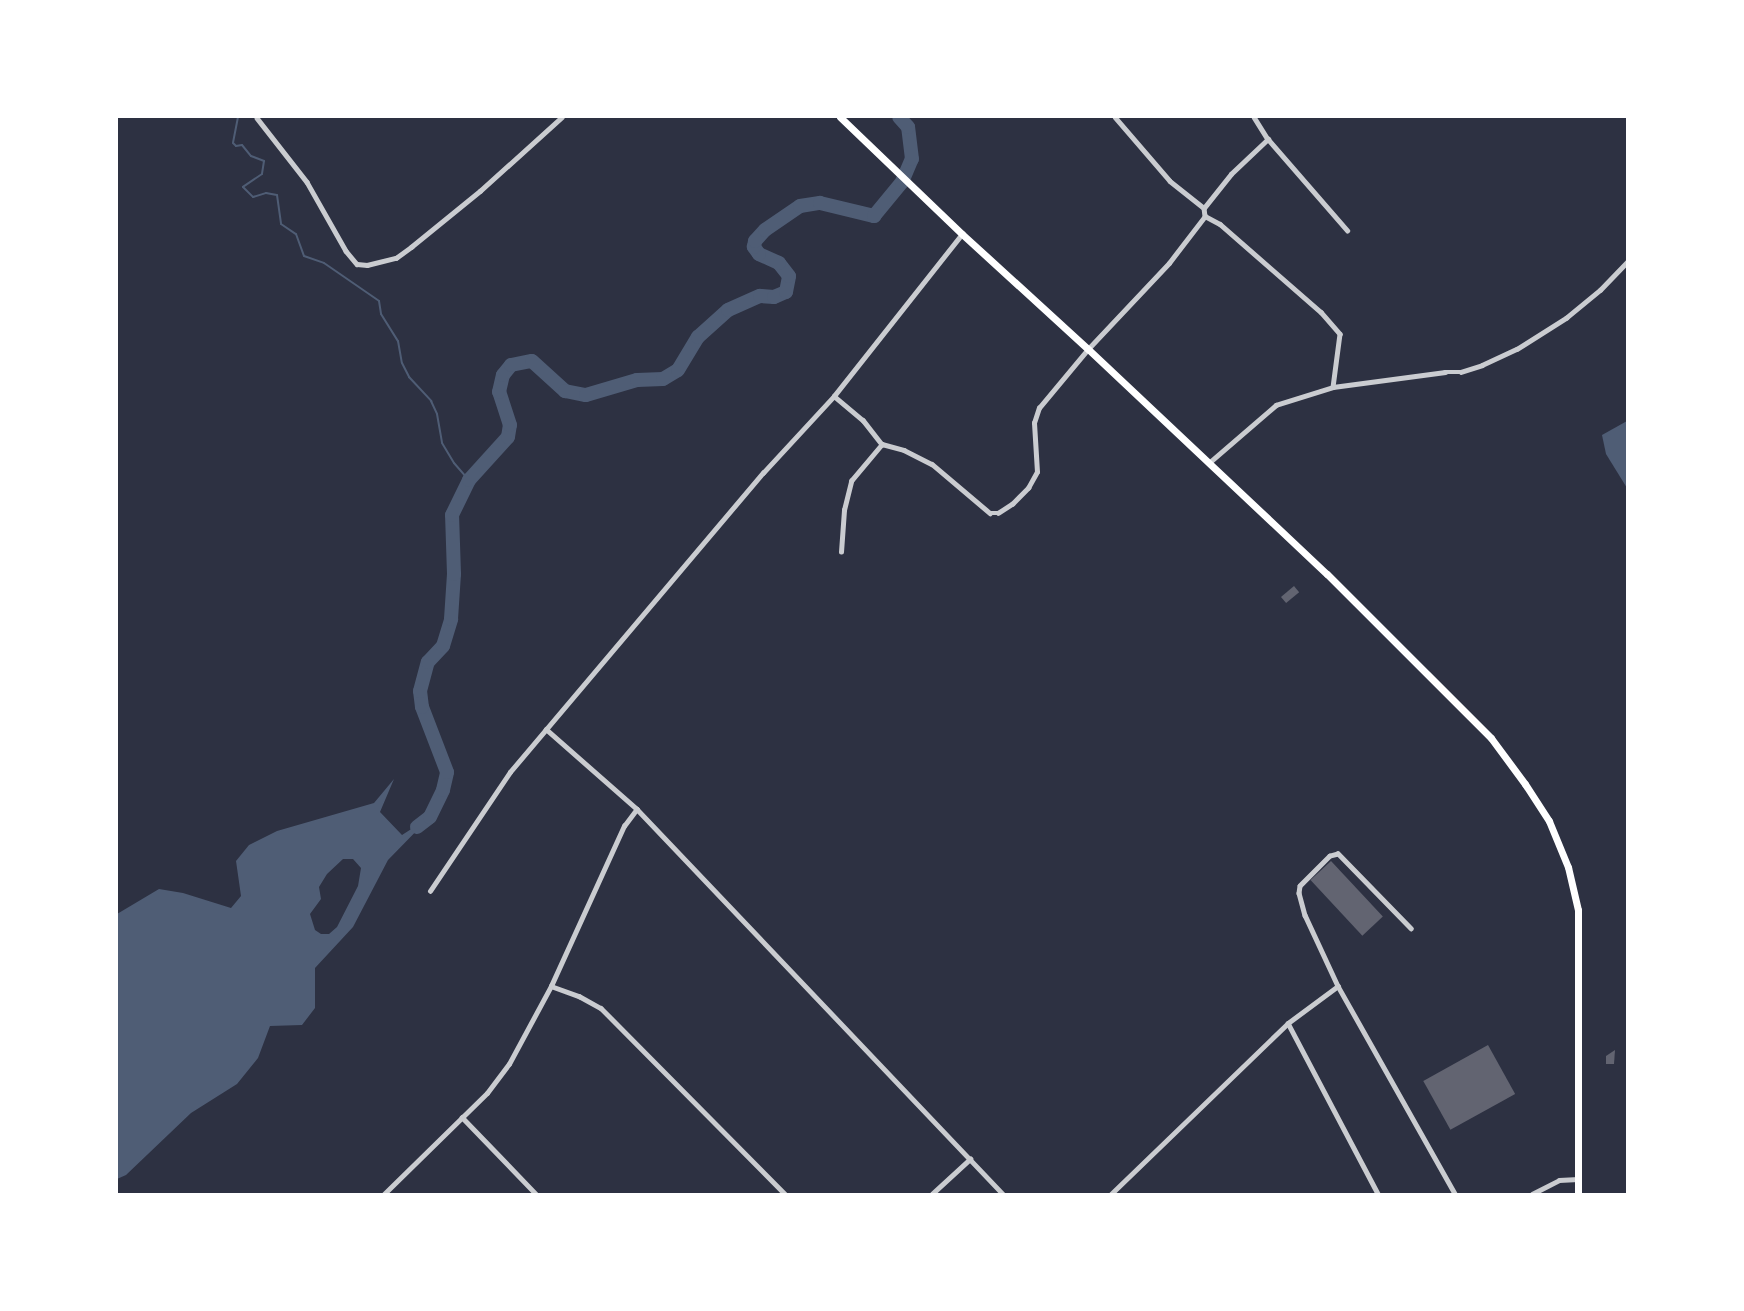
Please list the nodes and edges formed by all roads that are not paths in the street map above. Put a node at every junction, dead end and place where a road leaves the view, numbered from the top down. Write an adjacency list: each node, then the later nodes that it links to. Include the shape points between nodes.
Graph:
1 (562, 117): 5 (street, via 411,248 379,264 360,265 336,237 298,168)
2 (840, 117): 10 (main road)
3 (1115, 117): 7 (street, via 1170,181)
4 (1254, 117): 6 (street)
5 (257, 118)
6 (1268, 139): 7 (street); 9 (street)
7 (1204, 207): 8 (street)
8 (1205, 216): 12 (street, via 1169,263); 13 (street, via 1220,224 1321,312 1340,334)
9 (1347, 230)
10 (962, 234): 12 (main road); 14 (street)
11 (1627, 262): 13 (street, via 1566,318 1517,349 1482,365 1461,372)
12 (1089, 349): 15 (street, via 1039,408 1034,423 1037,472 1028,488 998,513 984,510 932,464 898,447); 16 (main road)
13 (1333, 387): 16 (street, via 1276,405)
14 (834, 396): 15 (street, via 868,425); 18 (street, via 763,473)
15 (882, 444): 17 (street, via 851,481)
16 (1210, 462): 27 (main road, via 1491,738 1549,821 1568,867 1578,910)
17 (841, 552)
18 (546, 729): 19 (street); 20 (street, via 510,772)
19 (637, 809): 22 (street, via 624,826); 26 (street)
20 (430, 891)
21 (1411, 929): 23 (street, via 1341,856 1329,856 1298,890 1305,915)
22 (551, 986): 25 (street, via 509,1064); 30 (street, via 601,1008)
23 (1338, 986): 24 (street); 35 (street)
24 (1288, 1023): 33 (street); 34 (street)
25 (462, 1117): 28 (street); 29 (street)
26 (970, 1159): 31 (street); 32 (street)
27 (1578, 1179): 36 (street, via 1559,1180); 37 (main road)
28 (384, 1194)
29 (536, 1194)
30 (785, 1194)
31 (933, 1194)
32 (1003, 1194)
33 (1111, 1194)
34 (1378, 1194)
35 (1455, 1194)
36 (1532, 1194)
37 (1578, 1194)

